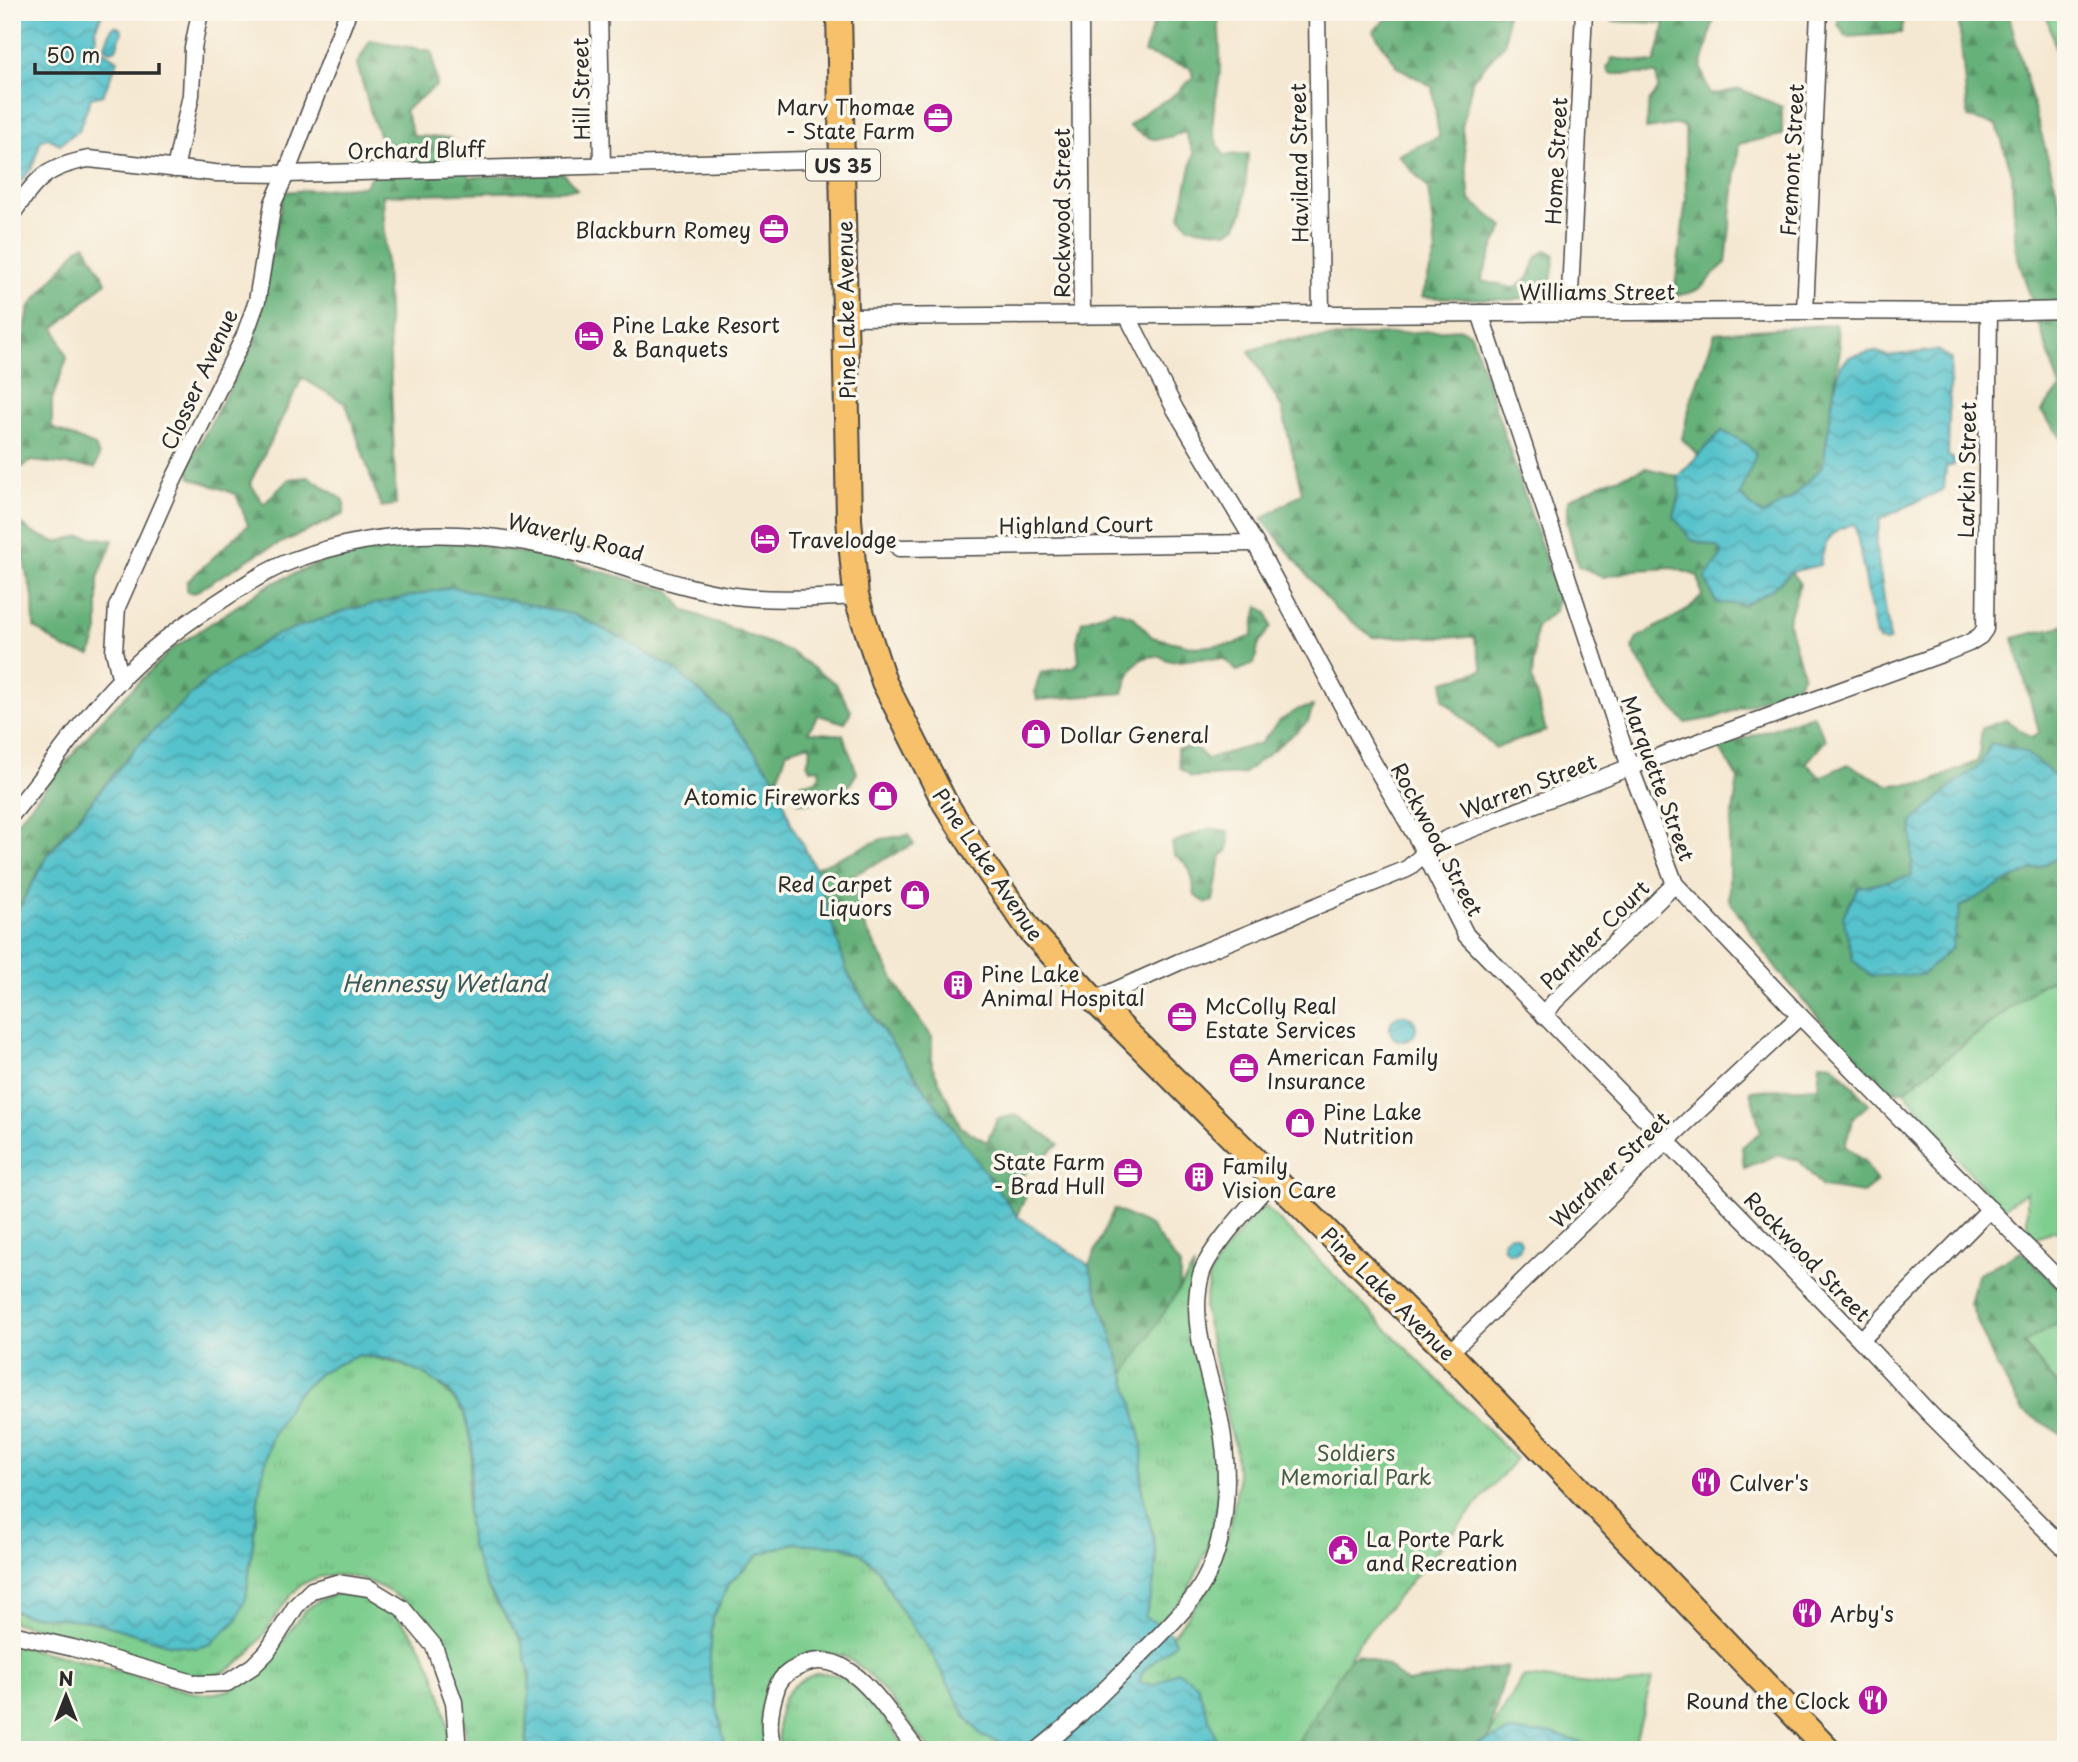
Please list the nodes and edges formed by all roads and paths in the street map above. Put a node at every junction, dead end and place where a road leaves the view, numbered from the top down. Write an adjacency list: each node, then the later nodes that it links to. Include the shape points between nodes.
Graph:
1 (200, 12): 11 (street, via 191,95)
2 (348, 12): 12 (street, Closser Avenue)
3 (599, 12): 10 (street, Hill Street)
4 (839, 12): 9 (main road, Pine Lake Avenue / US 35)
5 (1080, 12): 20 (street, Rockwood Street)
6 (1317, 12): 19 (street, Haviland Street)
7 (1584, 12): 18 (street, Home Street)
8 (1819, 12): 15 (street, Fremont Street)
9 (843, 159): 10 (street, Orchard Bluff); 21 (main road, Pine Lake Avenue / US 35)
10 (603, 166): 12 (street, Orchard Bluff)
11 (175, 169): 12 (street, Orchard Bluff); 13 (street, Orchard Bluff, via 89,159 69,163 43,174)
12 (286, 174): 27 (street, Closser Avenue, via 273,203 257,301 244,337 117,607 114,651)
13 (12, 214)
14 (2066, 310): 16 (street, Williams Street)
15 (1805, 311): 16 (street, Williams Street); 18 (street, Williams Street)
16 (1989, 312): 26 (street, Larkin Street)
17 (1480, 313): 18 (street, Williams Street); 19 (street, Williams Street); 28 (street, Marquette Street)
18 (1569, 313)
19 (1321, 314): 22 (street, Williams Street)
20 (1082, 316): 21 (street); 22 (street, Rockwood Street)
21 (845, 317): 25 (main road, Pine Lake Avenue / US 35, via 849,519)
22 (1128, 317): 23 (street, Rockwood Street, via 1175,409)
23 (1255, 543): 24 (street, Highland Court); 30 (street, Rockwood Street)
24 (899, 548)
25 (856, 596): 27 (street, Waverly Road, via 735,596 547,546 475,535 413,534 348,543 289,562 192,619); 32 (main road, Pine Lake Avenue / US 35, via 884,682 945,803 1030,930)
26 (1984, 629): 28 (street, Warren Street, via 1980,636 1956,648)
27 (121, 681): 29 (street, Waverly Road)
28 (1630, 767): 30 (street, Warren Street, via 1446,839); 31 (street, Marquette Street)
29 (12, 814)
30 (1424, 854): 32 (street, Warren Street, via 1407,869); 33 (street, Rockwood Street, via 1466,935)
31 (1675, 884): 33 (street, Panther Court); 34 (street, Marquette Street)
32 (1094, 1000): 36 (main road, Pine Lake Avenue / US 35)
33 (1544, 1016): 35 (street, Rockwood Street)
34 (1800, 1016): 35 (street, Wardner Street); 37 (street, Marquette Street)
35 (1668, 1141): 39 (street, Rockwood Street); 40 (street, Wardner Street)
36 (1274, 1178): 40 (main road, Pine Lake Avenue / US 35); 46 (street, via 1223,1238 1202,1272 1197,1320 1226,1458 1224,1518 1207,1573 1195,1597 1167,1629)
37 (1990, 1209): 38 (street, Marquette Street); 39 (street)
38 (2066, 1287)
39 (1861, 1340): 41 (street, Rockwood Street)
40 (1449, 1353): 47 (main road, Pine Lake Avenue / US 35)
41 (2066, 1550)
42 (12, 1634): 43 (street, via 197,1684 227,1683 267,1652 296,1606 312,1590 337,1583 369,1588 402,1608 434,1646 453,1702)
43 (458, 1750)
44 (774, 1750): 45 (street, via 770,1706 780,1679 811,1661 840,1667 867,1684)
45 (917, 1750)
46 (1038, 1750)
47 (1828, 1750)

